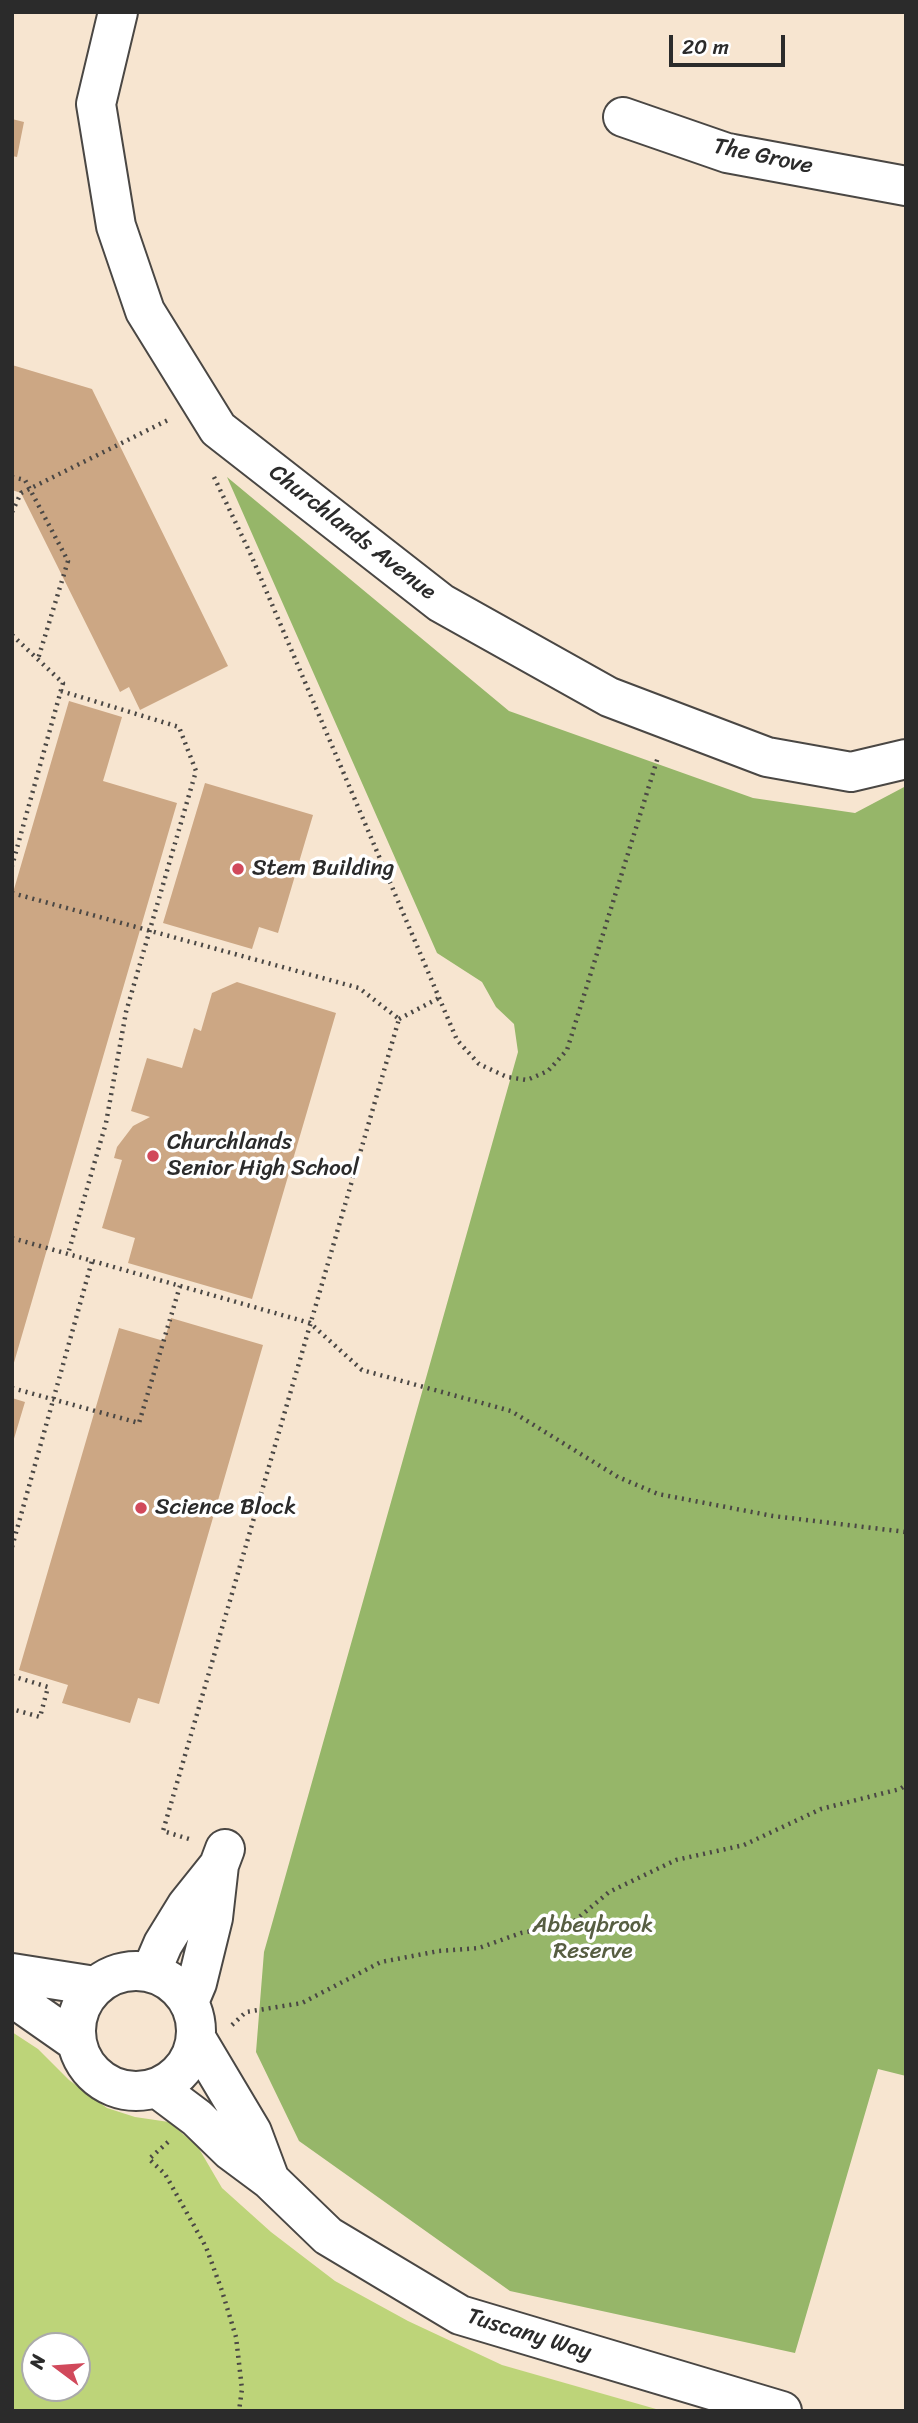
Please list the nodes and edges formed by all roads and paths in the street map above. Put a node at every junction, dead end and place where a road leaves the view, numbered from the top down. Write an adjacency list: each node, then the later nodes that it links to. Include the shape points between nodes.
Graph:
1 (118, 12): 5 (street, Churchlands Avenue, via 96,104 116,226 145,311)
2 (622, 117): 3 (street, The Grove, via 727,153)
3 (906, 186)
4 (170, 419): 7 (path, via 21,493)
5 (218, 429): 11 (street, Churchlands Avenue, via 441,603 609,697); 16 (path, via 211,471 257,568)
6 (12, 477): 9 (path, via 25,480 68,561)
7 (12, 512)
8 (12, 635): 9 (path)
9 (38, 659): 10 (path, via 64,683)
10 (61, 691): 13 (path); 15 (path, via 179,727 196,771)
11 (670, 720): 12 (street, Churchlands Avenue, via 767,757 851,772); 16 (path, via 567,1050 548,1071 527,1080 507,1077 479,1064 457,1040)
12 (906, 759)
13 (12, 866)
14 (12, 893): 15 (path)
15 (151, 931): 17 (path, via 359,988); 19 (path, via 126,1012 106,1123)
16 (439, 998): 17 (path)
17 (399, 1019): 22 (path)
18 (12, 1238): 19 (path)
19 (68, 1254): 20 (path)
20 (92, 1261): 21 (path); 24 (path)
21 (180, 1286): 22 (path); 24 (path, via 139,1423)
22 (310, 1324): 25 (path, via 362,1370 511,1411 618,1477 658,1494 773,1516); 30 (path, via 163,1832)
23 (12, 1388): 24 (path)
24 (53, 1399): 26 (path)
25 (906, 1532)
26 (12, 1547)
27 (12, 1676): 28 (path, via 48,1687 40,1717)
28 (12, 1709)
29 (906, 1785): 35 (path, via 821,1809 744,1845 676,1860 609,1892 572,1924 521,1933 479,1948 381,1962 302,2003)
30 (214, 1852): 31 (street); 35 (street, via 213,1918 197,1983)
31 (151, 1972): 33 (street, via 130,1970); 35 (street, via 176,1984)
32 (12, 1973): 33 (street)
33 (95, 1986): 36 (street, via 82,2002)
34 (12, 1997): 36 (street)
35 (205, 2022): 37 (street, via 184,2068); 39 (street, Tuscany Way)
36 (75, 2041): 37 (street, via 95,2076 112,2087 136,2092)
37 (157, 2088): 38 (street, Tuscany Way)
38 (197, 2118): 39 (street, Tuscany Way); 41 (path, via 149,2159 165,2174 206,2247 222,2291 236,2337 242,2389)
39 (270, 2180): 40 (street, Tuscany Way, via 328,2236 460,2315)
40 (736, 2404): 42 (street, Tuscany Way)
41 (239, 2411)
42 (782, 2411)

